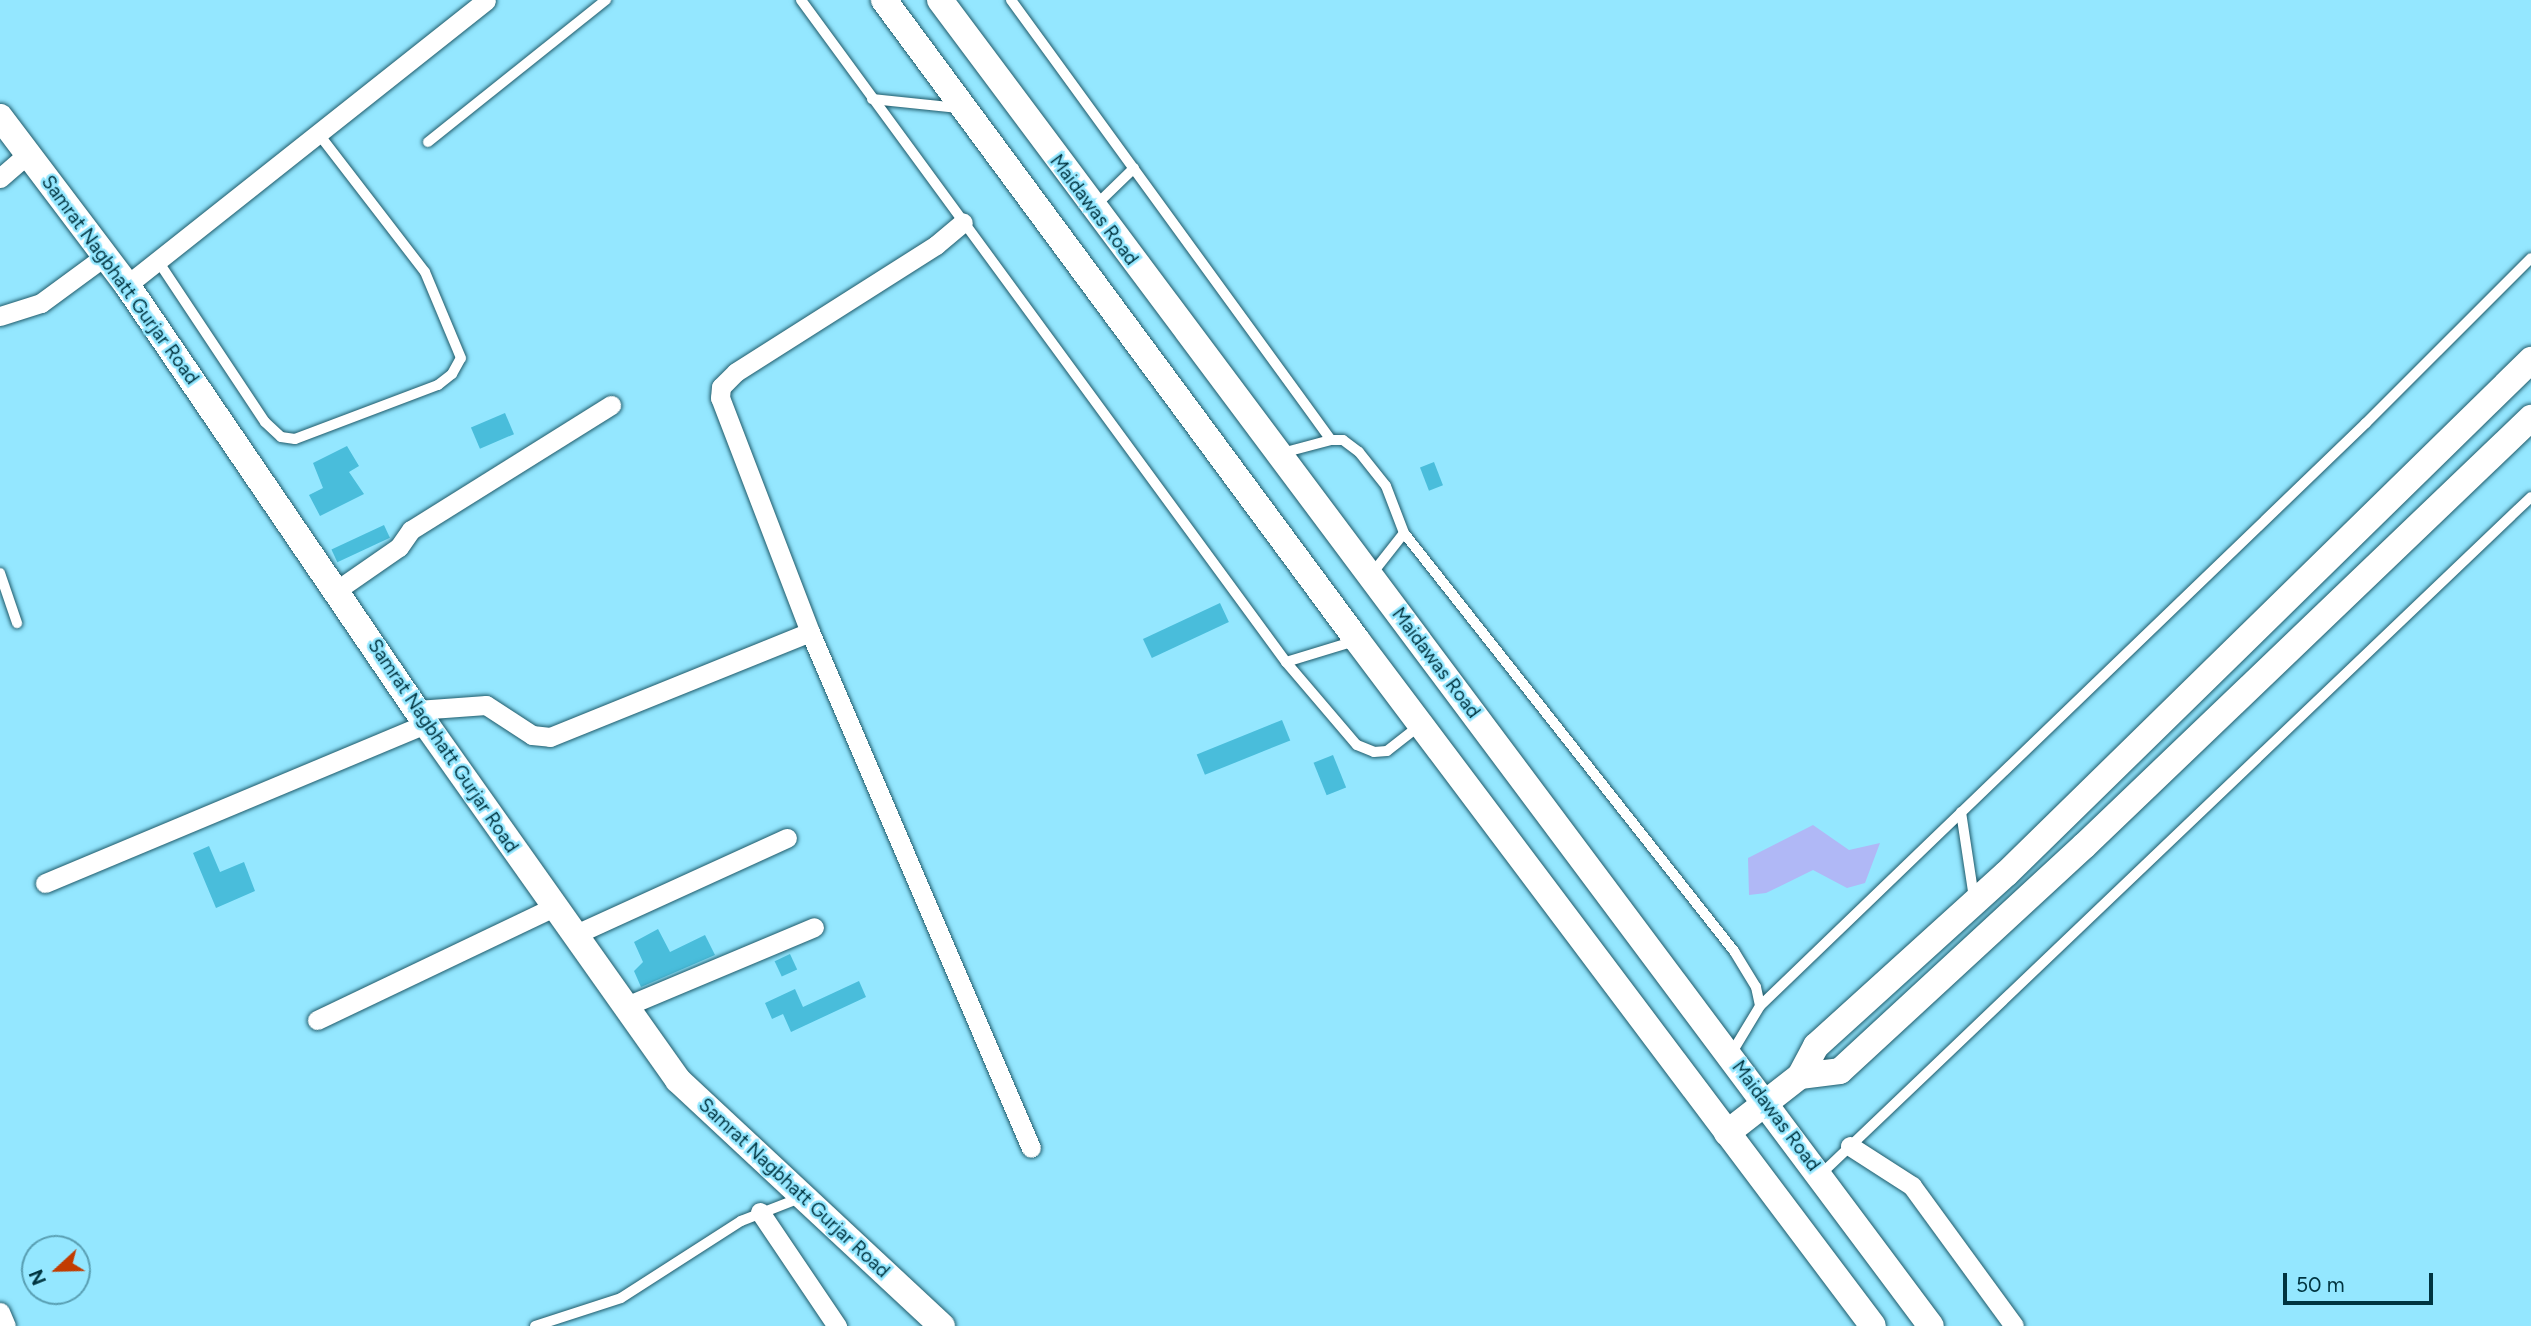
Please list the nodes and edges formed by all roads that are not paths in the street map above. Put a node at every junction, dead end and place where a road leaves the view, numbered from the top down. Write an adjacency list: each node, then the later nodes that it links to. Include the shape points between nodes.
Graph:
1 (486, 0): 10 (street)
2 (606, 0): 11 (lane)
3 (801, 0): 7 (lane)
4 (884, 0): 8 (street)
5 (940, 0): 15 (street, Maidawas Road)
6 (1011, 0): 13 (lane)
7 (872, 99): 8 (lane); 16 (lane)
8 (963, 108): 34 (street)
9 (0, 117): 12 (street, Samrat Nagbhatt Gurjar Road)
10 (318, 133): 19 (street); 19 (lane, via 425,272 461,358 452,374 438,385 295,439 281,437 265,422)
11 (428, 142)
12 (28, 154): 14 (street); 17 (street, Samrat Nagbhatt Gurjar Road)
13 (1134, 168): 15 (lane); 25 (lane)
14 (0, 178)
15 (1093, 208): 26 (street, Maidawas Road)
16 (963, 222): 33 (street, via 936,245 736,372 721,387 720,398); 35 (lane)
17 (105, 256): 20 (street, Samrat Nagbhatt Gurjar Road); 21 (street, via 41,303)
18 (2531, 258): 38 (lane, via 2367,423)
19 (158, 261): 20 (street)
20 (127, 285): 31 (street, Samrat Nagbhatt Gurjar Road)
21 (0, 316)
22 (2531, 360): 41 (street)
23 (611, 405): 31 (street, via 411,530 399,547)
24 (2531, 418): 49 (street, via 2084,846 1840,1071)
25 (1331, 440): 26 (lane); 28 (lane, via 1343,440 1359,452 1386,486)
26 (1278, 454): 30 (street, Maidawas Road)
27 (2531, 497): 52 (lane)
28 (1404, 533): 30 (lane); 45 (lane, via 1734,951 1756,987)
29 (0, 573): 32 (lane)
30 (1370, 576): 48 (street, Maidawas Road)
31 (338, 590): 36 (street, Samrat Nagbhatt Gurjar Road)
32 (17, 624)
33 (810, 632): 36 (street, via 550,737 532,735 486,705); 53 (street)
34 (1357, 640): 35 (lane); 37 (street)
35 (1286, 662): 37 (lane, via 1357,745 1374,752 1387,751)
36 (421, 717): 40 (street); 42 (street, Samrat Nagbhatt Gurjar Road)
37 (1423, 723): 51 (street)
38 (1961, 812): 41 (lane); 45 (lane)
39 (787, 838): 44 (street)
40 (45, 883)
41 (1975, 903): 49 (street, via 1816,1046)
42 (554, 907): 44 (street, Samrat Nagbhatt Gurjar Road); 47 (street)
43 (814, 927): 46 (street)
44 (574, 935): 46 (street, Samrat Nagbhatt Gurjar Road)
45 (1760, 1006): 48 (lane)
46 (624, 1007): 55 (street, Samrat Nagbhatt Gurjar Road, via 678,1080)
47 (317, 1020)
48 (1731, 1055): 50 (street, Maidawas Road)
49 (1801, 1076): 50 (street)
50 (1765, 1101): 51 (street); 54 (street, Maidawas Road)
51 (1727, 1133): 62 (street)
52 (1850, 1146): 54 (lane); 64 (street, via 1912,1186)
53 (1031, 1148)
54 (1820, 1175): 63 (street, Maidawas Road)
55 (804, 1197): 56 (lane); 61 (street, Samrat Nagbhatt Gurjar Road)
56 (760, 1212): 59 (lane, via 685,1254 621,1298); 60 (street)
57 (0, 1312): 58 (street)
58 (6, 1326)
59 (535, 1326)
60 (837, 1326)
61 (942, 1326)
62 (1872, 1326)
63 (1931, 1326)
64 (2014, 1326)

